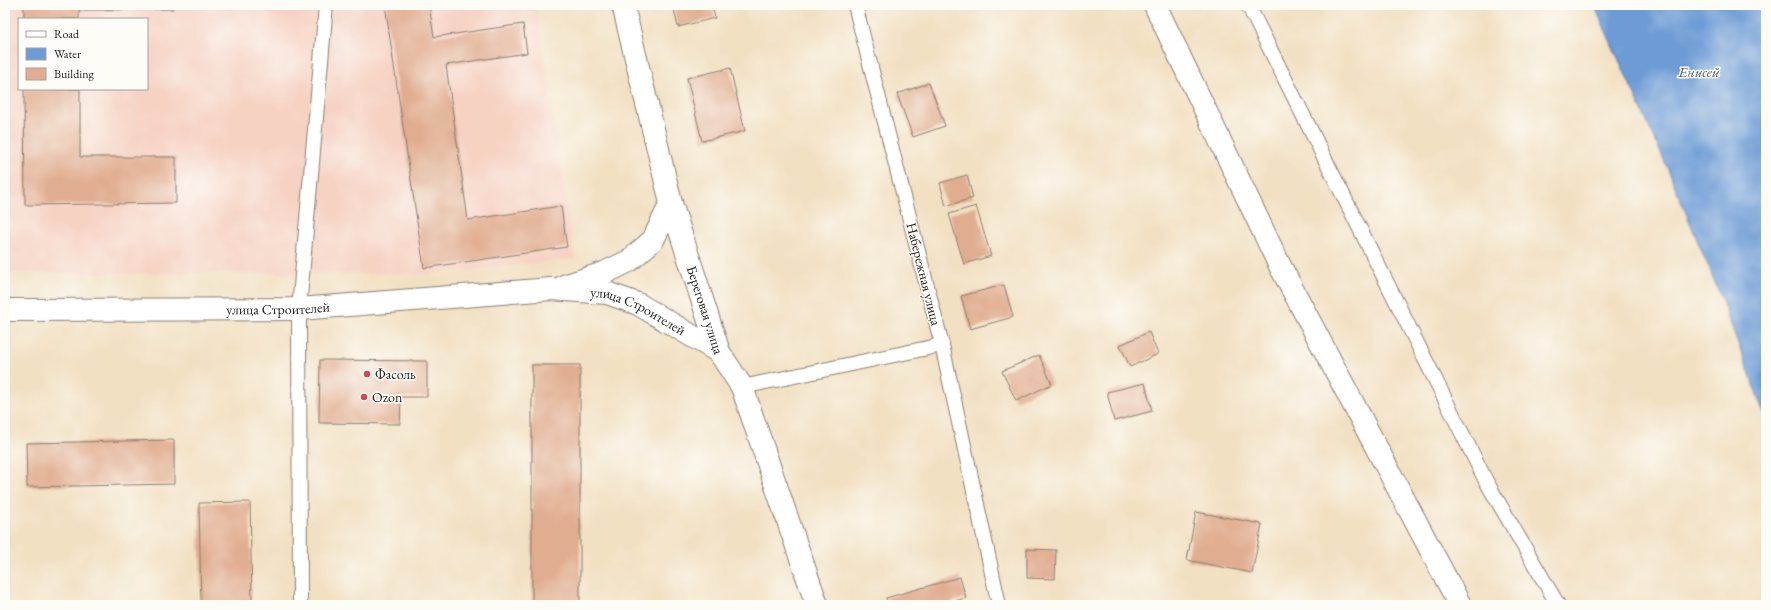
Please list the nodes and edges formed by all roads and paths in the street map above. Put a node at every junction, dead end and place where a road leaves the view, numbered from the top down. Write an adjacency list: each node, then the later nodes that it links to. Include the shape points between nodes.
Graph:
1 (326, 5): 8 (lane)
2 (623, 5): 6 (street, Береговая улица)
3 (856, 5): 10 (lane, Набережная улица)
4 (1155, 5): 16 (street, via 1280,264)
5 (1248, 5): 17 (lane, via 1486,481)
6 (671, 203): 7 (street, улица Строителей, via 654,240 629,261 604,273); 11 (street, Береговая улица)
7 (551, 289): 8 (street, улица Строителей); 11 (street, улица Строителей, via 606,293 638,304)
8 (300, 309): 9 (street, улица Строителей); 13 (lane)
9 (5, 310)
10 (942, 345): 12 (lane, Набережная улица); 15 (lane)
11 (719, 352): 12 (street, Береговая улица)
12 (742, 387): 14 (street, Береговая улица)
13 (300, 605)
14 (817, 605)
15 (999, 605)
16 (1460, 605)
17 (1558, 605)

